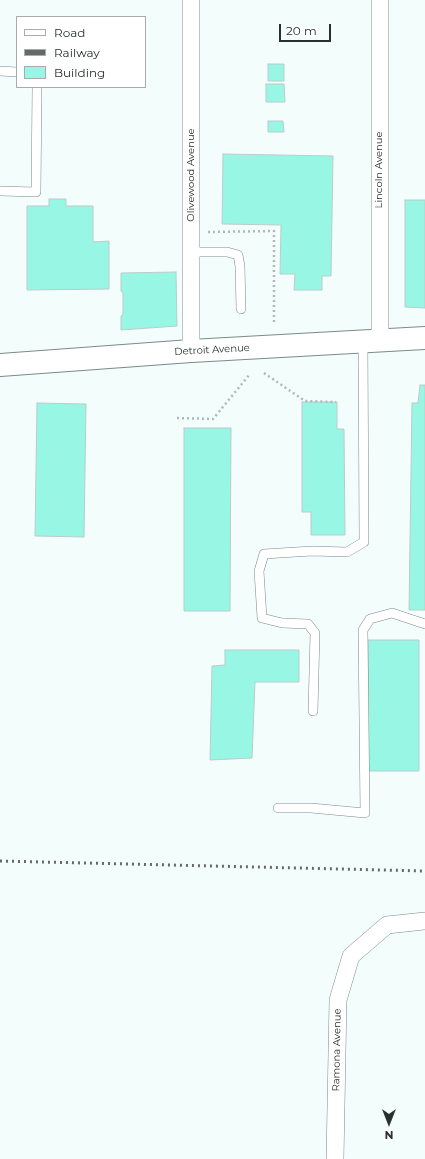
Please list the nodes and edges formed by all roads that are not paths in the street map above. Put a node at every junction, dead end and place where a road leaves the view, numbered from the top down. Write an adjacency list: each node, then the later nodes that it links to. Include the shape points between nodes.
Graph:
1 (191, 0): 7 (street, Olivewood Avenue)
2 (380, 0): 10 (street, Lincoln Avenue)
3 (0, 71): 4 (lane)
4 (16, 72)
5 (37, 88): 6 (lane, via 36,192)
6 (0, 191)
7 (190, 252): 8 (lane, via 227,252 238,255); 11 (street, Olivewood Avenue)
8 (241, 309)
9 (425, 338): 10 (main road, Detroit Avenue)
10 (371, 341): 11 (main road, Detroit Avenue); 14 (lane, via 364,542 347,552 264,554 259,571 262,618 308,624 315,633)
11 (190, 351): 12 (main road, Detroit Avenue)
12 (0, 365)
13 (425, 624): 15 (lane, via 392,613 370,619 364,630 364,813)
14 (313, 711)
15 (278, 808)
16 (425, 922): 17 (street, Ramona Avenue, via 386,925 351,956 338,1000)
17 (335, 1159)

